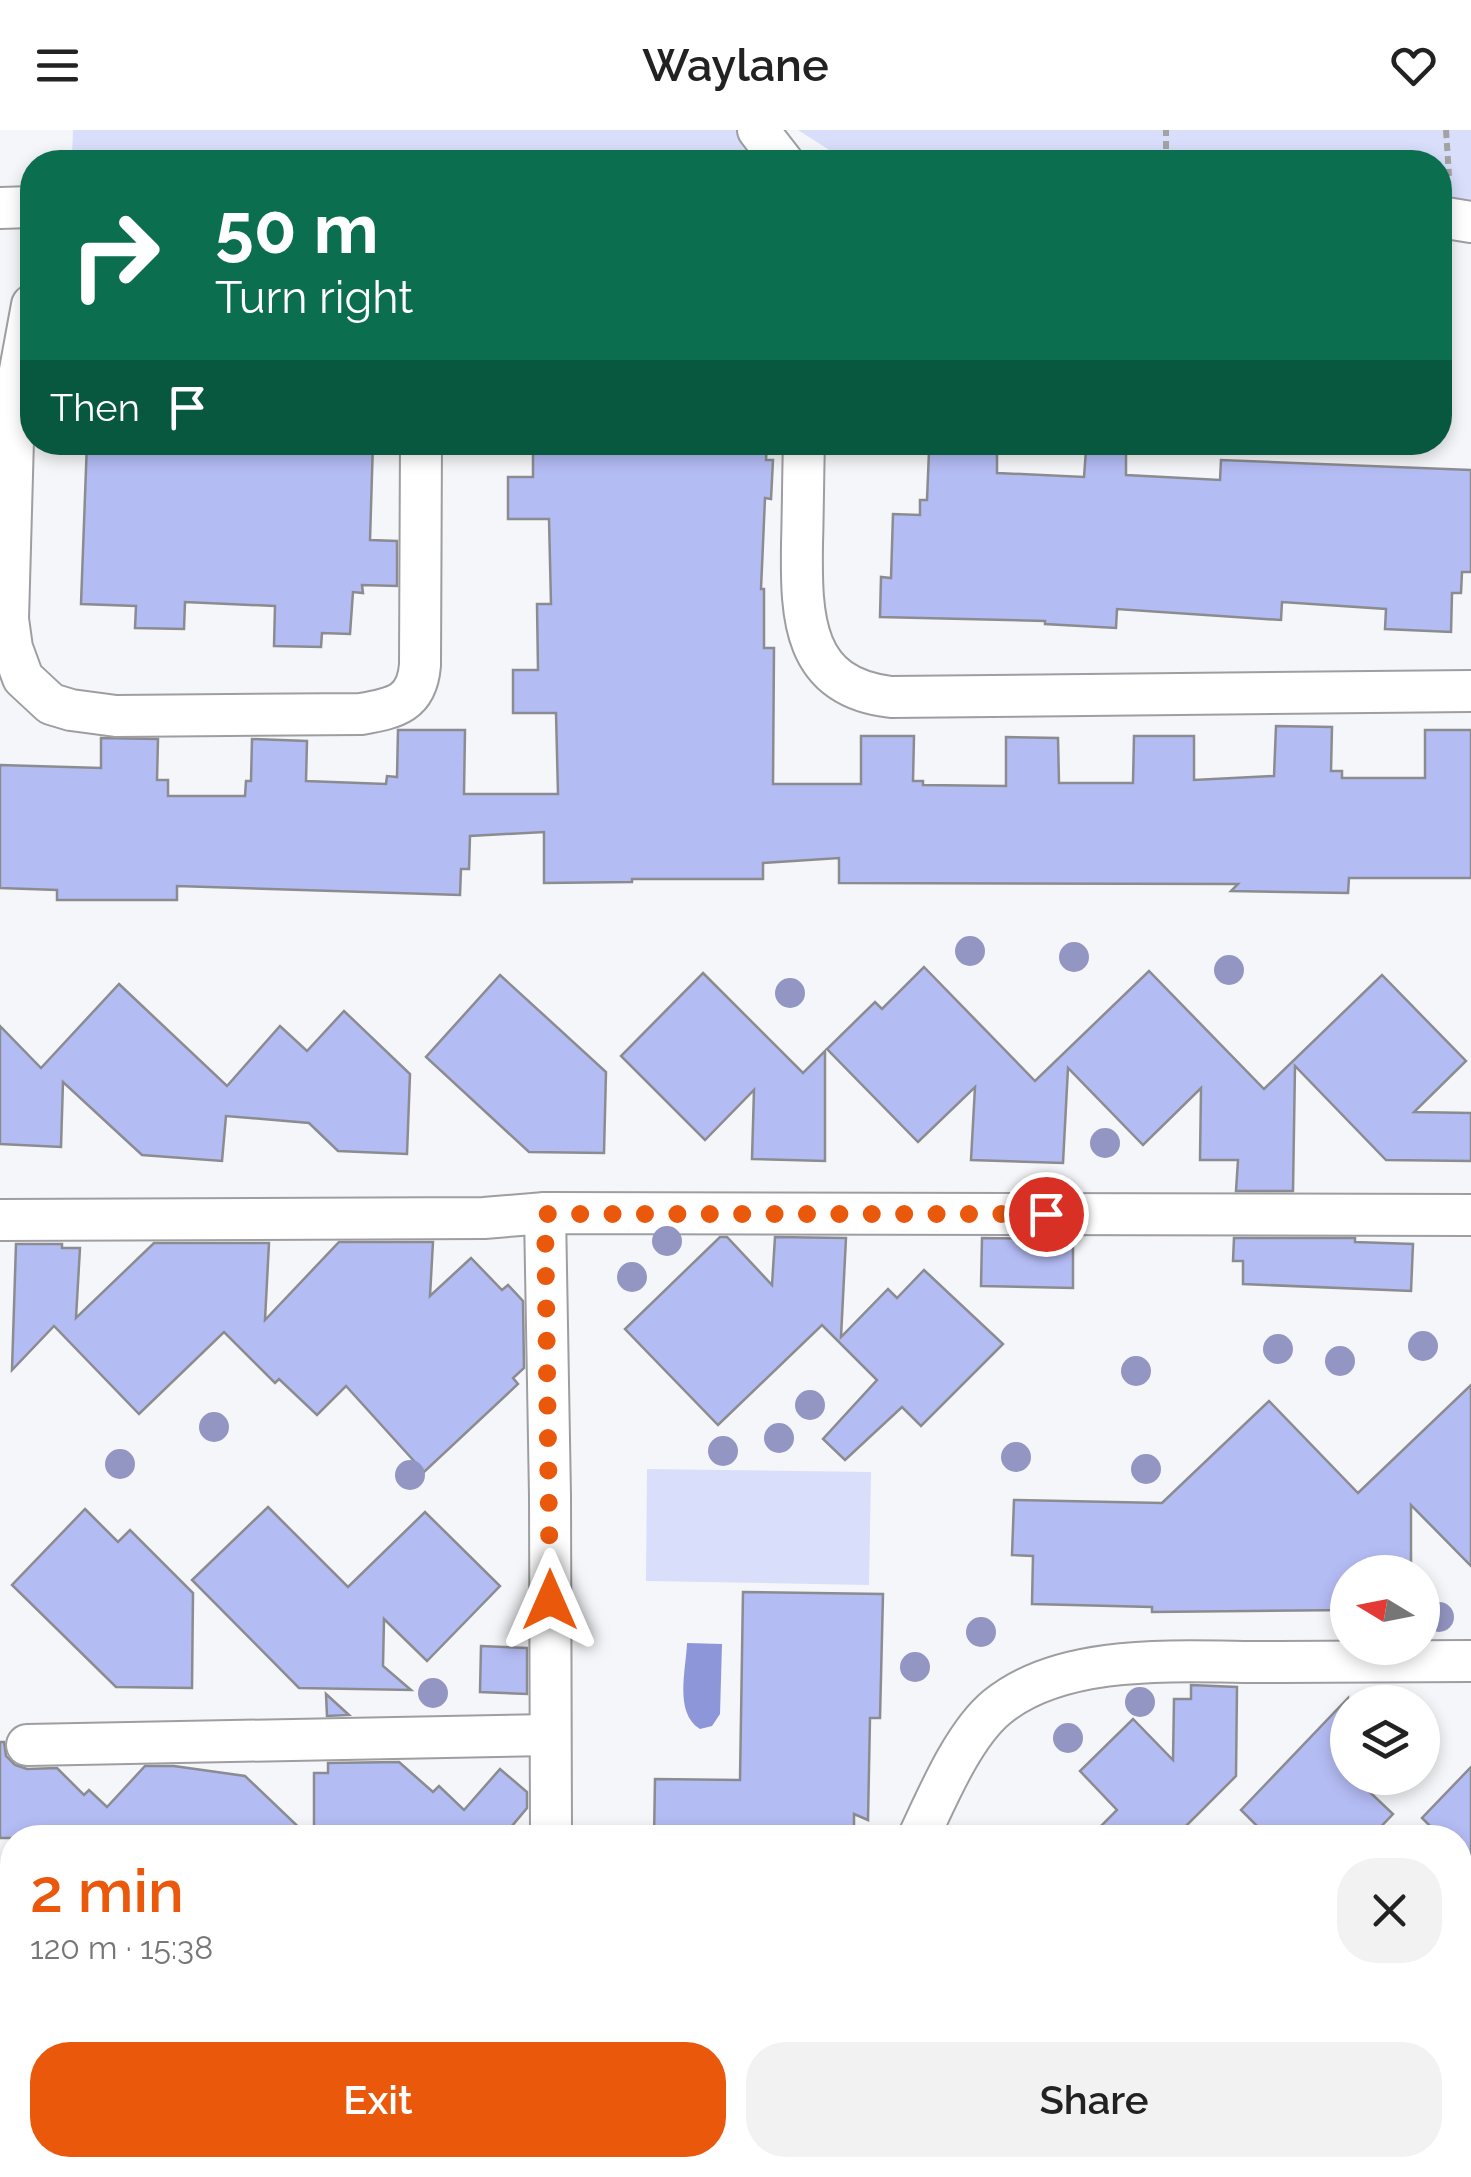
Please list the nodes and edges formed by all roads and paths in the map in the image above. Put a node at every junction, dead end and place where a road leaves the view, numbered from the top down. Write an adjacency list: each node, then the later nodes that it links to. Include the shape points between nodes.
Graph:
1 (758, 130): 2 (street)
2 (774, 150)
3 (20, 371): 4 (street, via 8,619 23,678 51,704 116,716 342,714 406,700 418,687 420,665)
4 (421, 455)
5 (804, 455): 6 (street, via 802,611 818,658 848,687 891,697)
6 (1471, 691)
7 (545, 1214): 8 (street); 9 (street); 11 (street)
8 (1471, 1214)
9 (0, 1220)
10 (1471, 1661): 14 (street, via 1151,1663 1046,1680 985,1719)
11 (549, 1736): 12 (street); 13 (street)
12 (27, 1744)
13 (551, 1825)
14 (925, 1825)

